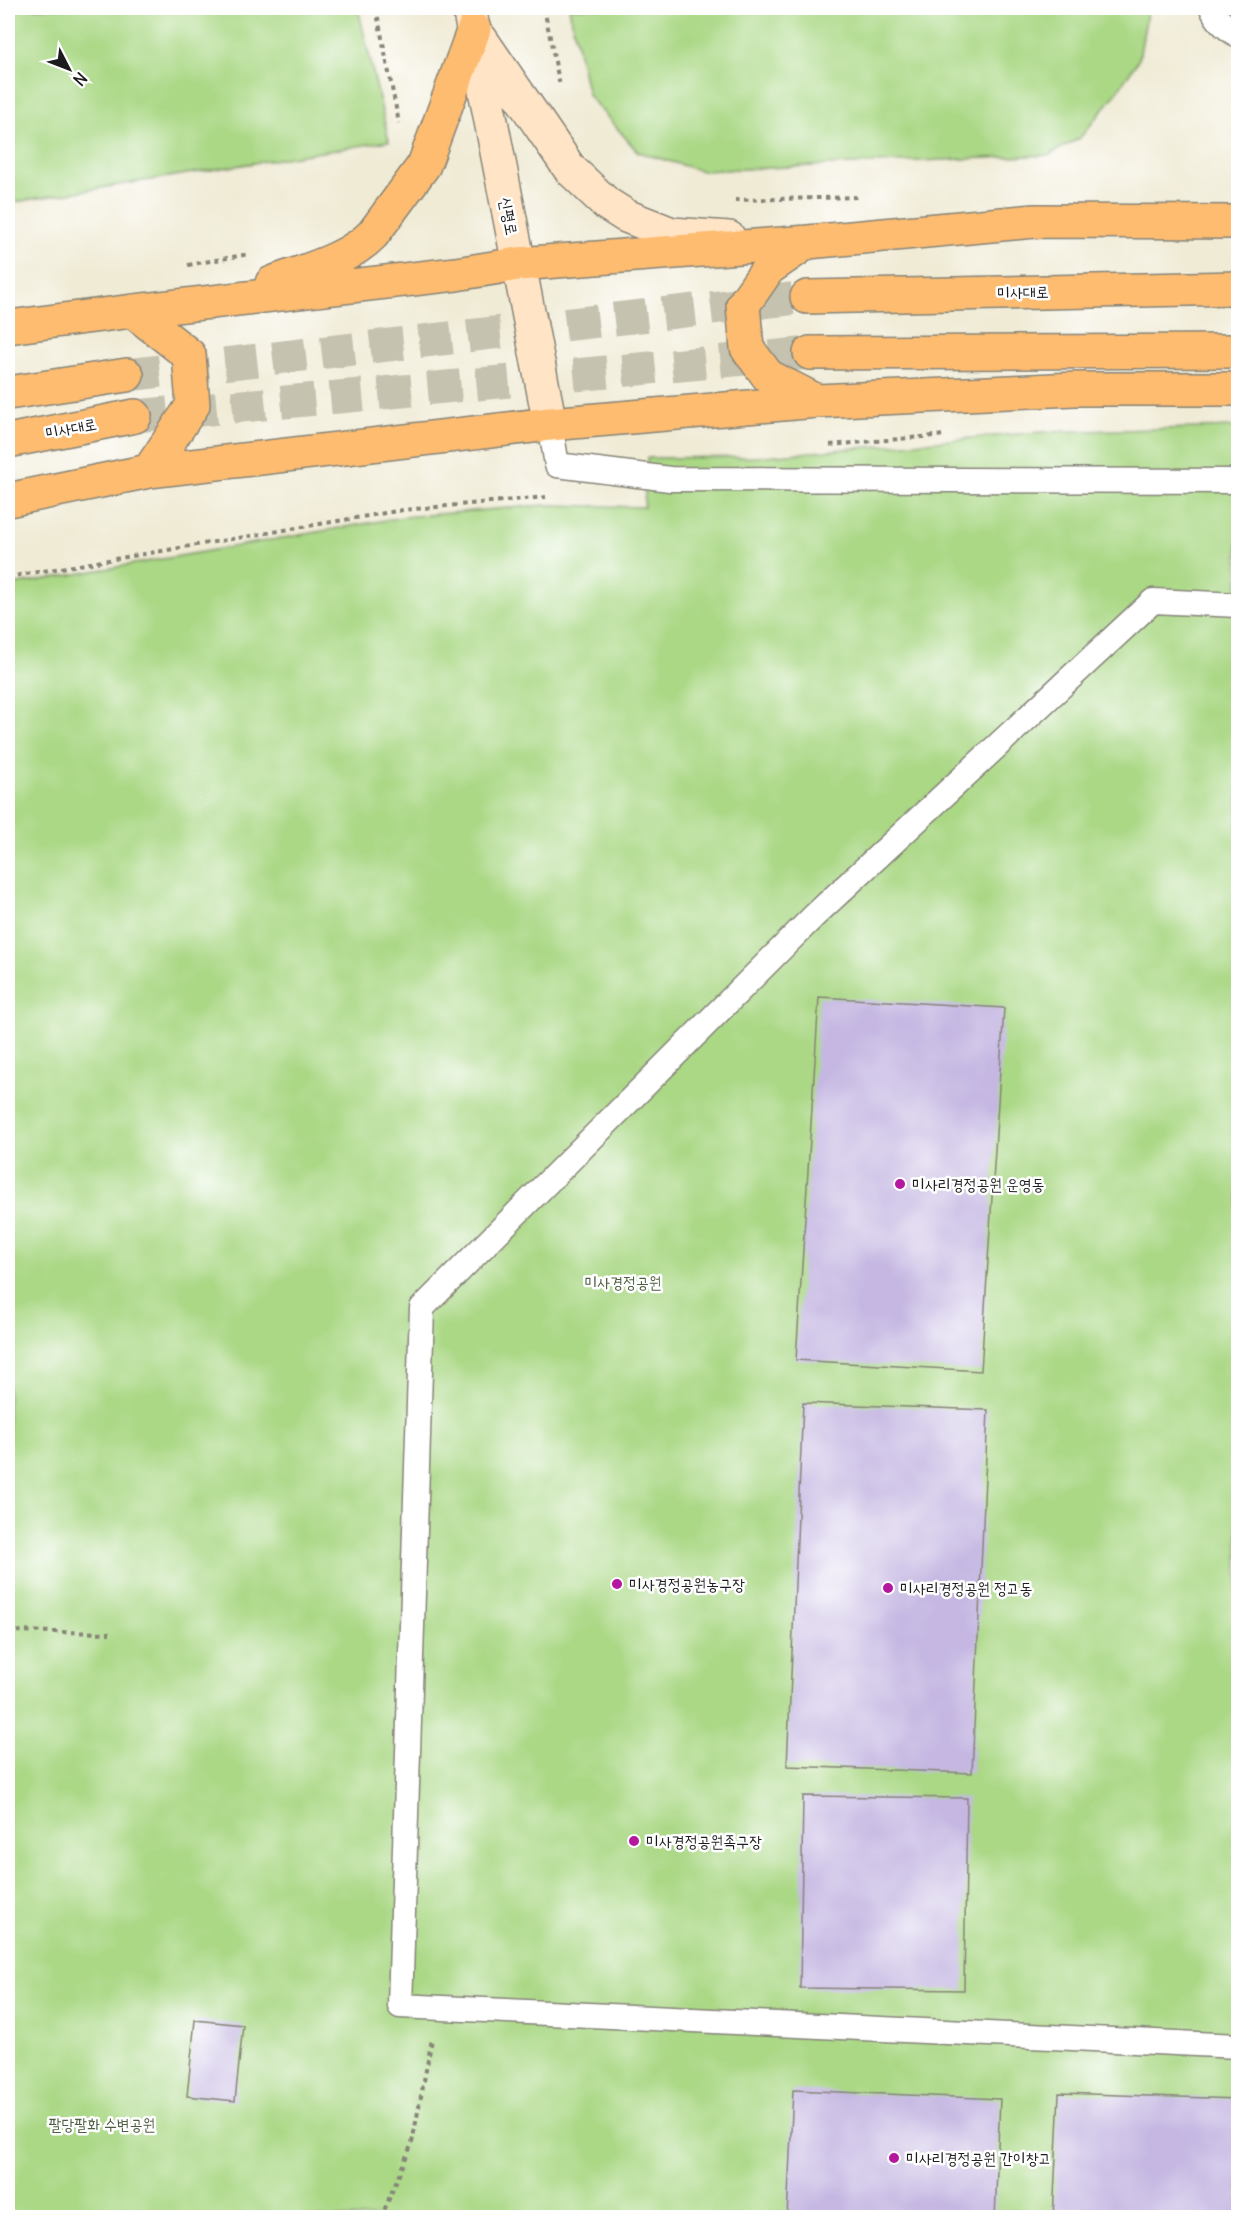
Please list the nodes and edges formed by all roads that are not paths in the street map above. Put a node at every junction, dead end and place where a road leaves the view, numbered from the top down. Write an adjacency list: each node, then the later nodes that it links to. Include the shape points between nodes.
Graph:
1 (1212, 8): 3 (lane, via 1227,29)
2 (472, 19): 5 (main road, via 570,169 606,204 672,234); 6 (main road, 신평로); 9 (main road, via 424,165 373,234 364,244 329,261)
3 (1239, 35)
4 (1239, 222): 5 (main road, via 1035,220)
5 (799, 242): 6 (main road); 17 (main road, via 768,269 744,305 747,348 768,376)
6 (518, 264): 9 (main road); 19 (main road, 신평로)
7 (1239, 288): 8 (main road, 미사대로)
8 (807, 297)
9 (229, 300): 10 (main road)
10 (133, 311): 11 (main road); 21 (main road, via 189,355 193,405)
11 (8, 327)
12 (1239, 351): 13 (main road)
13 (810, 353)
14 (127, 375): 16 (main road)
15 (1239, 389): 17 (main road, via 1075,388)
16 (8, 393)
17 (817, 401): 19 (main road)
18 (135, 416): 20 (main road, 미사대로)
19 (550, 424): 21 (main road); 22 (lane, via 557,465 670,479)
20 (8, 441)
21 (149, 471): 23 (main road)
22 (1239, 481)
23 (8, 500)
24 (1239, 605): 25 (lane, via 1153,601 815,915 422,1308 400,2006)
25 (1239, 2046)

